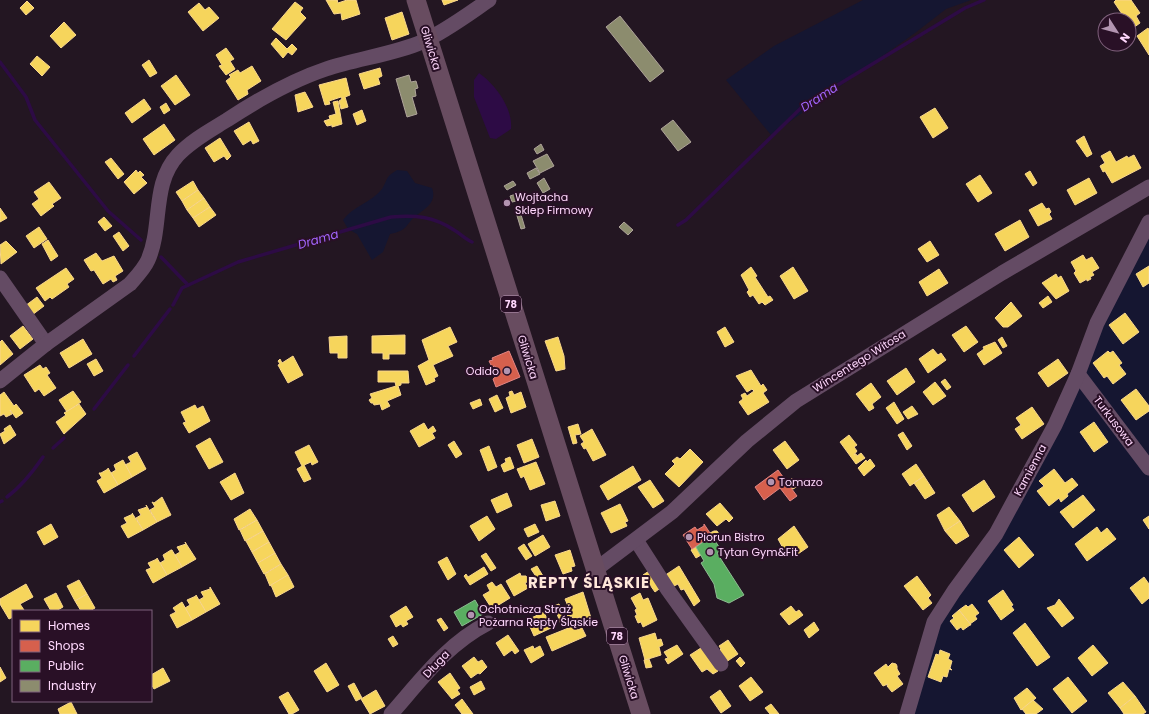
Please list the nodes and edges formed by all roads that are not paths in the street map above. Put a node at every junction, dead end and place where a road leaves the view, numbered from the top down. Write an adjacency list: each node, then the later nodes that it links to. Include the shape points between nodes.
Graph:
1 (416, 0): 3 (main road, Gliwicka / 78)
2 (489, 0): 3 (street)
3 (428, 38): 7 (street, via 300,78 271,92 183,150 166,172 148,262 130,284); 12 (main road, Gliwicka / 78)
4 (1149, 187): 11 (street, Wincentego Witosa, via 1002,273 796,401 747,441 672,512)
5 (1149, 222): 8 (street, Kamienna, via 1097,323)
6 (0, 278): 7 (street)
7 (46, 344): 9 (street)
8 (1078, 374): 10 (street, Turkusowa); 17 (street, Kamienna, via 1055,425 996,534 934,622)
9 (0, 381)
10 (1149, 468)
11 (636, 540): 12 (street, Wincentego Witosa); 14 (street)
12 (595, 570): 16 (main road, Gliwicka / 78)
13 (488, 623): 15 (street, Długa, via 469,632 451,648)
14 (721, 664)
15 (391, 714)
16 (641, 714)
17 (907, 714)

